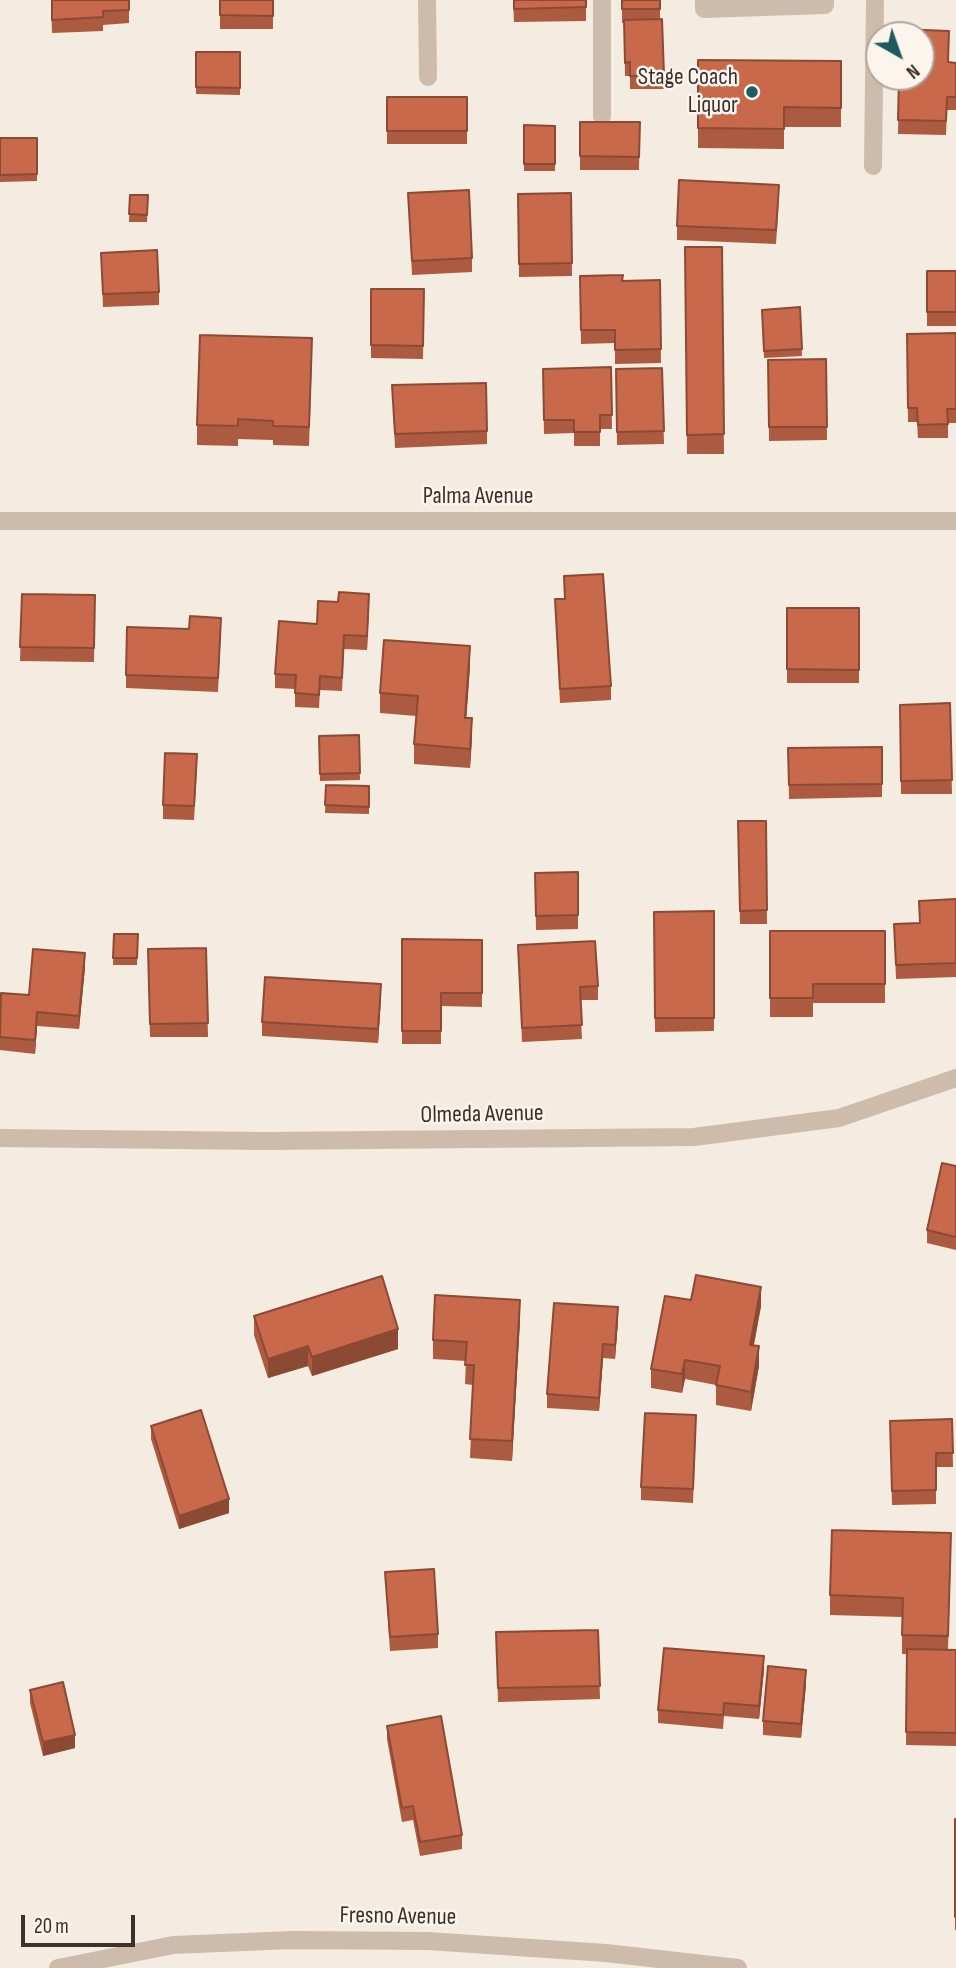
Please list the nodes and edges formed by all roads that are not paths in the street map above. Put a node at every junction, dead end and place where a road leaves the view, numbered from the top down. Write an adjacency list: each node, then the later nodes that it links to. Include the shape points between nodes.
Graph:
1 (427, 0): 6 (street)
2 (602, 0): 7 (street)
3 (704, 0): 4 (street, via 704,9 825,5)
4 (825, 0)
5 (875, 0): 8 (street)
6 (428, 77)
7 (602, 116)
8 (873, 166)
9 (0, 521): 10 (street, Palma Avenue)
10 (956, 521)
11 (956, 1078): 12 (street, Olmeda Avenue, via 839,1118 694,1137 264,1142)
12 (0, 1138)
13 (58, 1968): 14 (street, Fresno Avenue, via 173,1945 293,1940 442,1942)
14 (738, 1968)

